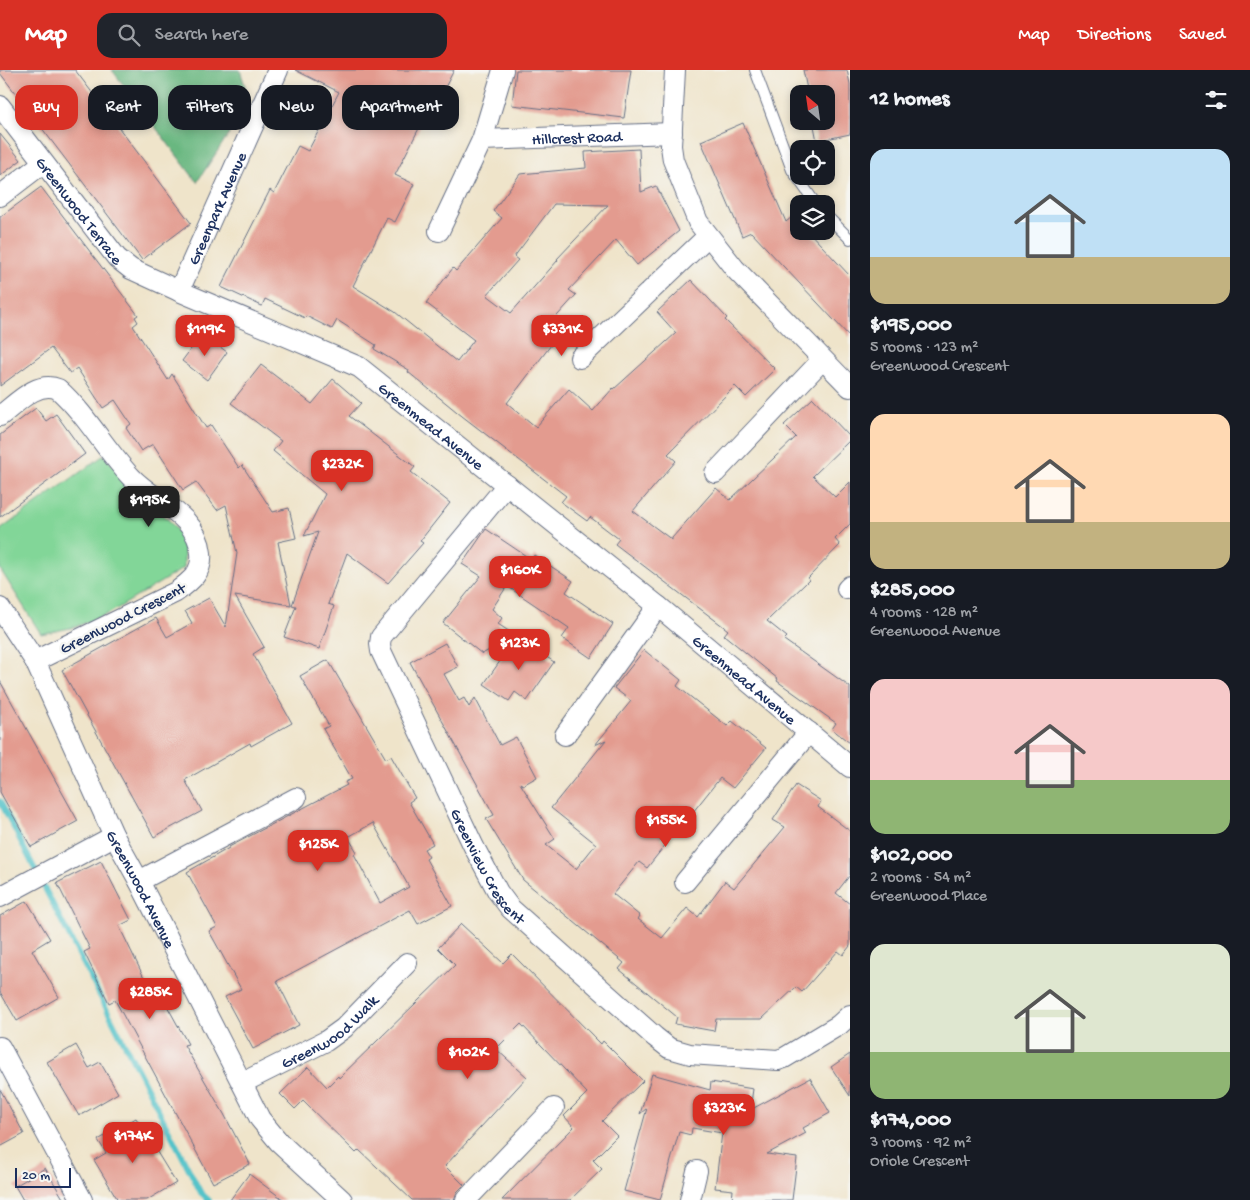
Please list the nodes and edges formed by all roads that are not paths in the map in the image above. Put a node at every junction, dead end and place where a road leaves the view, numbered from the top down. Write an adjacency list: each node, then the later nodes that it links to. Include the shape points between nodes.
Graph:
1 (278, 70): 15 (street, Greenpark Avenue)
2 (503, 70): 7 (street)
3 (675, 70): 6 (street)
4 (755, 70): 9 (lane, via 792,170)
5 (0, 106): 8 (street, Greenwood Terrace)
6 (672, 133): 7 (street, Hillcrest Road); 13 (street, via 673,160 698,222)
7 (482, 140): 12 (street)
8 (43, 163): 10 (street); 15 (street, Greenwood Terrace, via 117,258 131,269)
9 (810, 195)
10 (0, 196)
11 (835, 224): 14 (lane)
12 (439, 231)
13 (708, 236): 16 (street); 17 (street)
14 (850, 239)
15 (180, 291): 21 (street, Greenmead Avenue, via 359,367)
16 (580, 358)
17 (822, 360): 18 (street); 20 (street)
18 (850, 387)
19 (0, 416): 24 (street, Greenwood Crescent, via 44,386 58,388 132,478 190,525 200,545 202,559 190,582 176,592)
20 (715, 473)
21 (506, 485): 22 (street, Greenmead Avenue); 34 (street, Greenview Crescent, via 382,637 380,644 498,892 510,908 669,1048 690,1054 778,1060 831,1030)
22 (658, 606): 25 (street, Greenmead Avenue); 26 (street)
23 (0, 608): 24 (street, Greenwood Avenue)
24 (35, 662): 29 (street, Greenwood Avenue)
25 (809, 732): 27 (street, Greenmead Avenue); 31 (street, Greenmead Avenue)
26 (565, 735)
27 (850, 767)
28 (296, 798): 30 (street)
29 (114, 836): 30 (street, Greenwood Avenue); 32 (street)
30 (139, 881): 36 (street, Greenwood Avenue)
31 (685, 882)
32 (0, 898)
33 (407, 963): 36 (street, Greenwood Walk, via 338,1033)
34 (850, 1015)
35 (0, 1047): 40 (street)
36 (242, 1083): 39 (street, Greenwood Avenue, via 268,1130)
37 (554, 1108): 41 (street)
38 (697, 1171): 42 (street)
39 (334, 1198)
40 (82, 1200)
41 (466, 1200)
42 (690, 1200)

